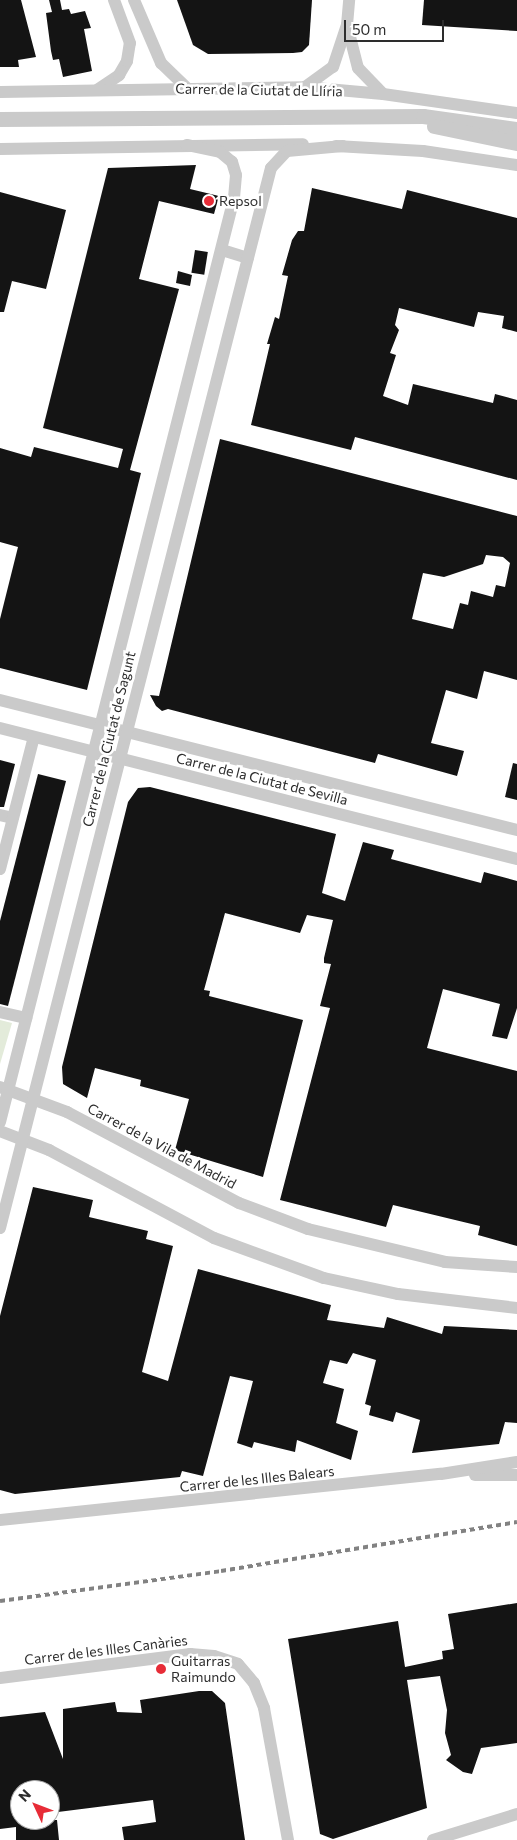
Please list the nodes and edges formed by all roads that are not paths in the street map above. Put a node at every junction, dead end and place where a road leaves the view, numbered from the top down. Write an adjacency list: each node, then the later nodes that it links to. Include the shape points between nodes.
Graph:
1 (114, 0): 6 (street)
2 (134, 0): 5 (street)
3 (349, 0): 4 (street)
4 (347, 25): 7 (street, via 333,67); 11 (street, via 358,68)
5 (148, 37): 6 (street); 8 (street, via 161,63)
6 (130, 43): 9 (street, via 127,61 119,76)
7 (306, 87): 8 (street, Carrer de la Ciutat de Llíria); 11 (street, Carrer de la Ciutat de Llíria)
8 (187, 88): 9 (street, Carrer de la Ciutat de Llíria)
9 (97, 90): 10 (street, Carrer de la Ciutat de Llíria)
10 (0, 92)
11 (383, 94): 12 (street, Carrer de la Ciutat de Llíria)
12 (517, 112)
13 (363, 115): 14 (street, Carrer de la Ciutat de Llíria); 15 (street, Carrer de la Ciutat de Llíria, via 423,116); 16 (street, Carrer de la Ciutat de Llíria)
14 (0, 119)
15 (517, 129)
16 (517, 143)
17 (187, 145): 18 (street, via 284,142); 19 (street); 21 (street, Carrer de la Ciutat de Sagunt, via 220,152 232,162 236,175 234,198)
18 (343, 146): 20 (street, via 449,154); 22 (street, Carrer de la Ciutat de Sagunt, via 287,152 278,158 271,168)
19 (0, 149)
20 (517, 166)
21 (222, 250): 22 (street); 24 (street, Carrer de la Ciutat de Sagunt)
22 (248, 258): 26 (street, Carrer de la Ciutat de Sagunt)
23 (0, 700): 24 (street, Carrer de la Ciutat de Sevilla)
24 (101, 725): 26 (street, Carrer de la Ciutat de Sevilla); 28 (street, Carrer de la Ciutat de Sagunt)
25 (0, 728): 27 (street, Carrer de la Ciutat de Sevilla)
26 (127, 732): 29 (street, Carrer de la Ciutat de Sagunt); 32 (street, Carrer de la Ciutat de Sevilla)
27 (34, 737): 28 (street, Carrer de la Ciutat de Sevilla); 31 (street)
28 (94, 752): 29 (street, Carrer de la Ciutat de Sevilla); 36 (street, Carrer de la Ciutat de Sagunt)
29 (120, 759): 33 (street, Carrer de la Ciutat de Sevilla); 38 (street, Carrer de la Ciutat de Sagunt)
30 (0, 814): 31 (street)
31 (13, 818): 34 (street)
32 (517, 830)
33 (517, 860)
34 (0, 869)
35 (0, 1012): 36 (street)
36 (26, 1018): 37 (street, Carrer de la Ciutat de Sagunt)
37 (4, 1087): 38 (street, Carrer de la Vila de Madrid); 39 (street, Carrer de la Ciutat de Sagunt)
38 (34, 1097): 41 (street, Carrer de la Ciutat de Sagunt); 43 (street, Carrer de la Vila de Madrid, via 231,1200 308,1229 445,1262)
39 (0, 1122)
40 (0, 1131): 41 (street)
41 (22, 1140): 42 (street, Carrer de la Ciutat de Sagunt); 44 (street, via 49,1150 214,1238 324,1278 441,1301)
42 (0, 1228)
43 (517, 1266)
44 (517, 1308)
45 (517, 1462): 46 (street, Carrer de les Illes Balears)
46 (441, 1474): 47 (street); 48 (street, Carrer de les Illes Balears)
47 (517, 1475)
48 (0, 1520)
49 (0, 1678): 51 (street, Carrer de les Illes Canàries, via 190,1654 214,1656 238,1664 254,1683 264,1708)
50 (517, 1814): 52 (street)
51 (288, 1840)
52 (433, 1840)

